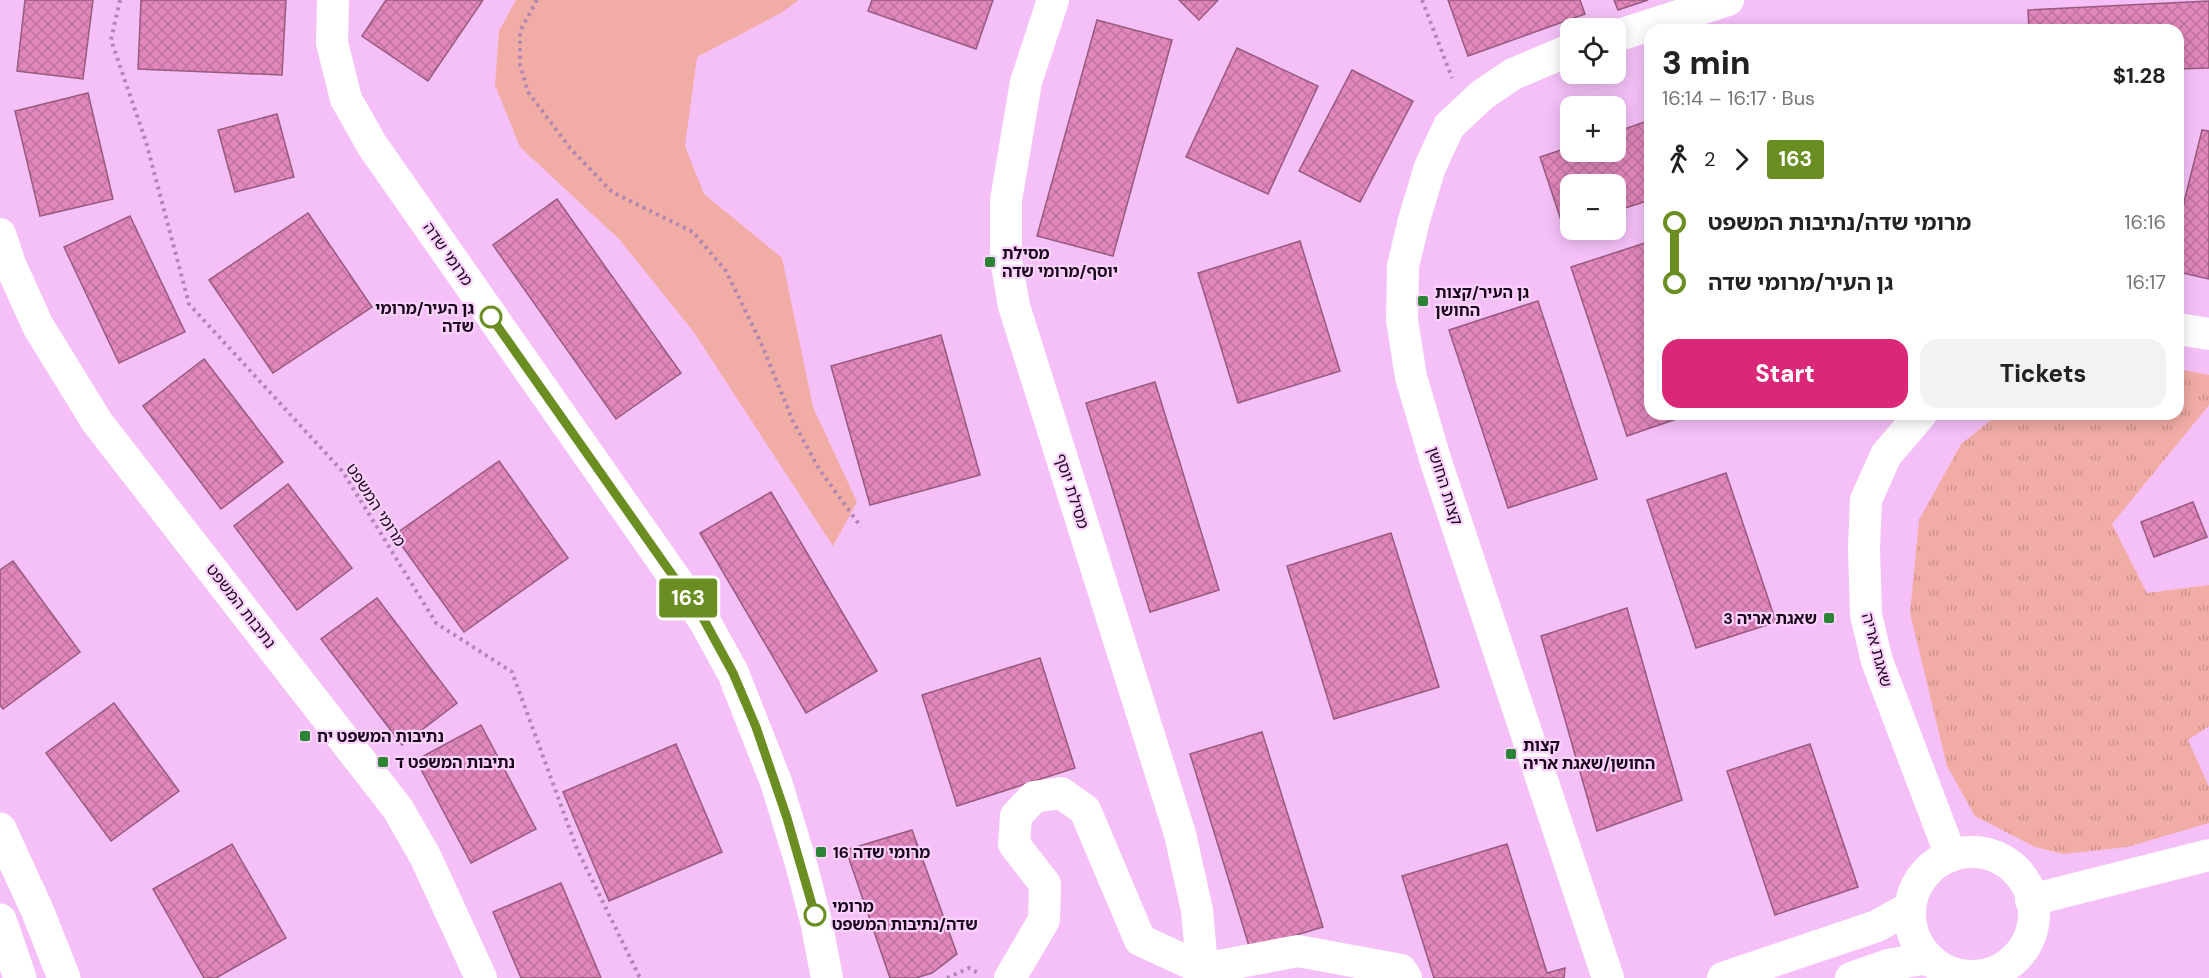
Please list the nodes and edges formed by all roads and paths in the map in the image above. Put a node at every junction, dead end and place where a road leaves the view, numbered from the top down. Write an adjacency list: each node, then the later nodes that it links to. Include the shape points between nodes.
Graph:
1 (120, 0): 28 (path, מרומי המשפט, via 111,40 146,142 189,304 343,472 436,623 512,672 576,849)
2 (333, 0): 29 (street, מרומי שדה, via 332,42 346,99 372,145 704,620 733,673 768,760 800,860)
3 (537, 0): 16 (path, via 520,31 520,65 528,92 570,148 612,192 693,232 726,271 793,421 819,470)
4 (1053, 0): 24 (street, מסילת יוסף, via 1026,82 1006,200 1006,260 1014,306 1180,834 1197,910)
5 (1422, 0): 11 (path)
6 (1728, 0): 7 (street)
7 (1653, 24)
8 (1644, 27): 9 (street)
9 (1626, 33)
10 (1560, 54): 11 (street, קצות החושן, via 1513,74)
11 (1465, 111): 34 (street, קצות החושן, via 1449,126 1430,167 1403,266 1402,320 1411,377)
12 (0, 234): 27 (street, נתיבות המשפט, via 38,326 97,422 398,809 425,856)
13 (2184, 330): 14 (street)
14 (2209, 334)
15 (1916, 420): 19 (street, שאגת אריה, via 1886,455 1866,500 1866,615 1877,661)
16 (861, 527)
17 (0, 829): 26 (street)
18 (2209, 855): 20 (street)
19 (1951, 856): 20 (street, via 1989,854 2009,864 2027,883); 21 (street, via 1932,865 1914,890)
20 (2031, 900): 23 (street, via 2035,911 2028,941 2010,963 1991,973 1969,975 1945,970)
21 (1910, 908): 23 (street, via 1911,930); 35 (street, via 1877,926)
22 (0, 920): 25 (street)
23 (1928, 958): 36 (street, via 1888,965)
24 (1203, 974): 32 (street, via 1140,940 1085,810 1061,793 1034,797 1016,816 1014,844 1045,884 1044,920); 33 (street, via 1298,951 1401,970)
25 (20, 978)
26 (64, 978)
27 (481, 978)
28 (640, 978)
29 (827, 978)
30 (947, 978): 31 (path, via 969,968)
31 (987, 978)
32 (1010, 978)
33 (1406, 978)
34 (1608, 978)
35 (1723, 978)
36 (1851, 978)

